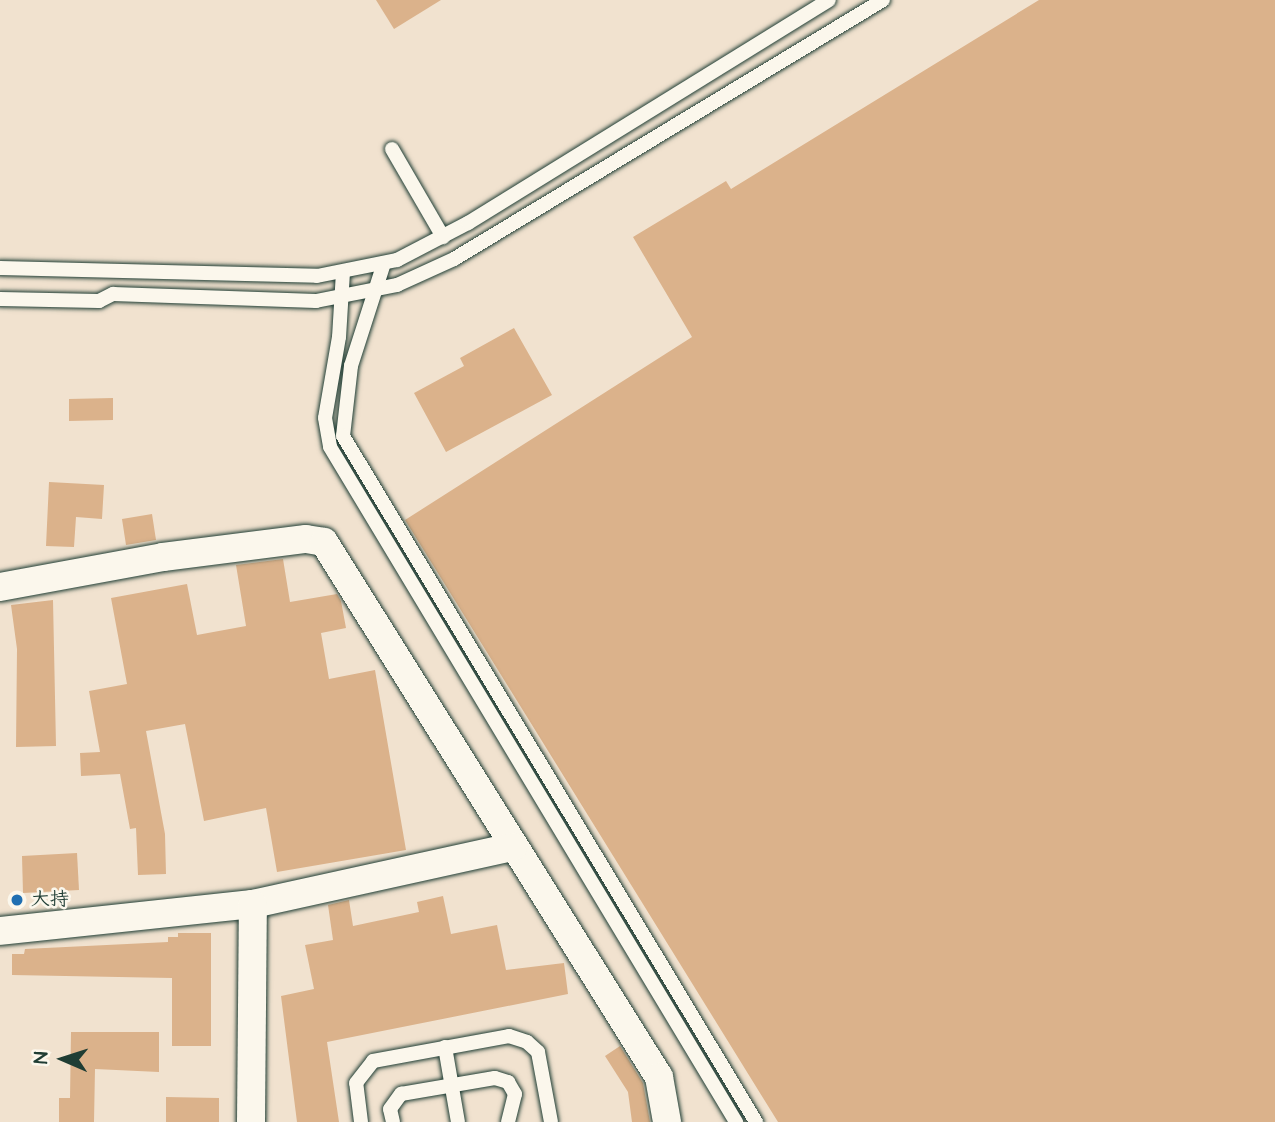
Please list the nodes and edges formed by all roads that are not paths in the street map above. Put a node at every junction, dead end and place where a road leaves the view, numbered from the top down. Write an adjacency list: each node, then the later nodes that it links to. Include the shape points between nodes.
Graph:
1 (830, 0): 4 (lane)
2 (883, 0): 8 (lane, via 454,259)
3 (392, 149): 4 (lane)
4 (443, 237): 5 (lane)
5 (384, 263): 7 (lane); 8 (lane)
6 (0, 268): 7 (lane, via 285,276)
7 (343, 272): 9 (lane)
8 (374, 292): 9 (lane); 25 (lane, via 351,366 343,436)
9 (343, 298): 10 (lane, via 113,294 99,301); 24 (lane, via 324,418 330,447)
10 (0, 299)
11 (0, 587): 12 (street, via 176,555 306,539 324,542)
12 (513, 847): 13 (street); 23 (street, via 659,1077)
13 (253, 904): 14 (street); 17 (street)
14 (0, 931)
15 (445, 1047): 16 (lane); 18 (lane, via 368,1064 356,1083); 22 (lane, via 509,1036 527,1042 538,1052)
16 (451, 1085): 19 (lane, via 396,1097 390,1109); 20 (lane); 21 (lane, via 495,1078 508,1082 515,1094)
17 (251, 1122)
18 (361, 1122)
19 (393, 1122)
20 (458, 1122)
21 (508, 1122)
22 (551, 1122)
23 (667, 1122)
24 (736, 1122)
25 (756, 1122)

